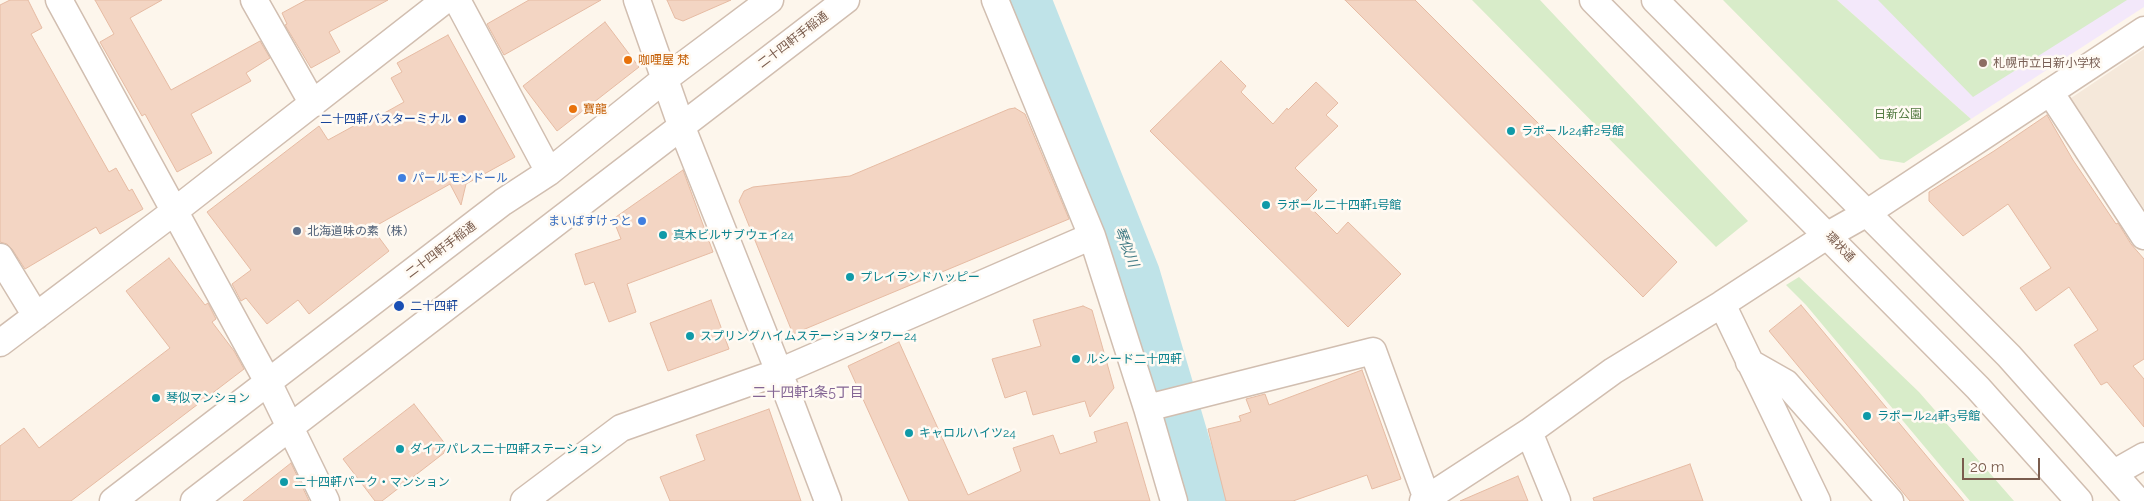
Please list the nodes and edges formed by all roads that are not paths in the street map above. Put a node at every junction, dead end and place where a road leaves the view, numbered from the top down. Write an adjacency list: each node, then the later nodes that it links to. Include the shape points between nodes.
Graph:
1 (59, 0): 17 (street)
2 (254, 0): 14 (street)
3 (445, 0): 14 (street)
4 (457, 0): 16 (street)
5 (637, 0): 12 (street)
6 (770, 0): 12 (street, 二十四軒手稲通)
7 (846, 0): 15 (street, 二十四軒手稲通)
8 (995, 0): 20 (street)
9 (1593, 0): 19 (street, 環状通)
10 (1655, 0): 18 (street)
11 (2144, 30): 13 (street)
12 (666, 78): 15 (street); 16 (street, 二十四軒手稲通)
13 (2050, 92): 18 (street); 21 (street)
14 (313, 104): 17 (street)
15 (681, 125): 27 (street); 30 (street, 二十四軒手稲通)
16 (549, 172): 28 (street, 二十四軒手稲通, via 503,202)
17 (176, 211): 24 (street); 28 (street)
18 (1867, 213): 19 (street); 33 (street, via 2009,356)
19 (1828, 234): 23 (street); 44 (street, 環状通, via 1978,388)
20 (1092, 236): 27 (street); 29 (street)
21 (2144, 236)
22 (0, 257): 24 (street)
23 (1722, 304): 26 (street); 31 (street, via 1613,371)
24 (36, 316): 25 (street)
25 (0, 343)
26 (1749, 362): 42 (street); 43 (street, via 1786,383)
27 (779, 372): 38 (street, via 621,428); 39 (street)
28 (268, 382): 30 (street); 35 (street, 二十四軒手稲通)
29 (1154, 406): 34 (street, via 1373,351); 40 (street)
30 (290, 427): 36 (street, 二十四軒手稲通); 37 (street)
31 (1529, 432): 34 (street); 41 (street)
32 (2144, 456): 33 (street)
33 (2114, 473): 45 (street)
34 (1425, 500)
35 (113, 501)
36 (194, 501)
37 (326, 501)
38 (524, 501)
39 (828, 501)
40 (1174, 501)
41 (1557, 501)
42 (1817, 501)
43 (1890, 501)
44 (2079, 501)
45 (2138, 501)

